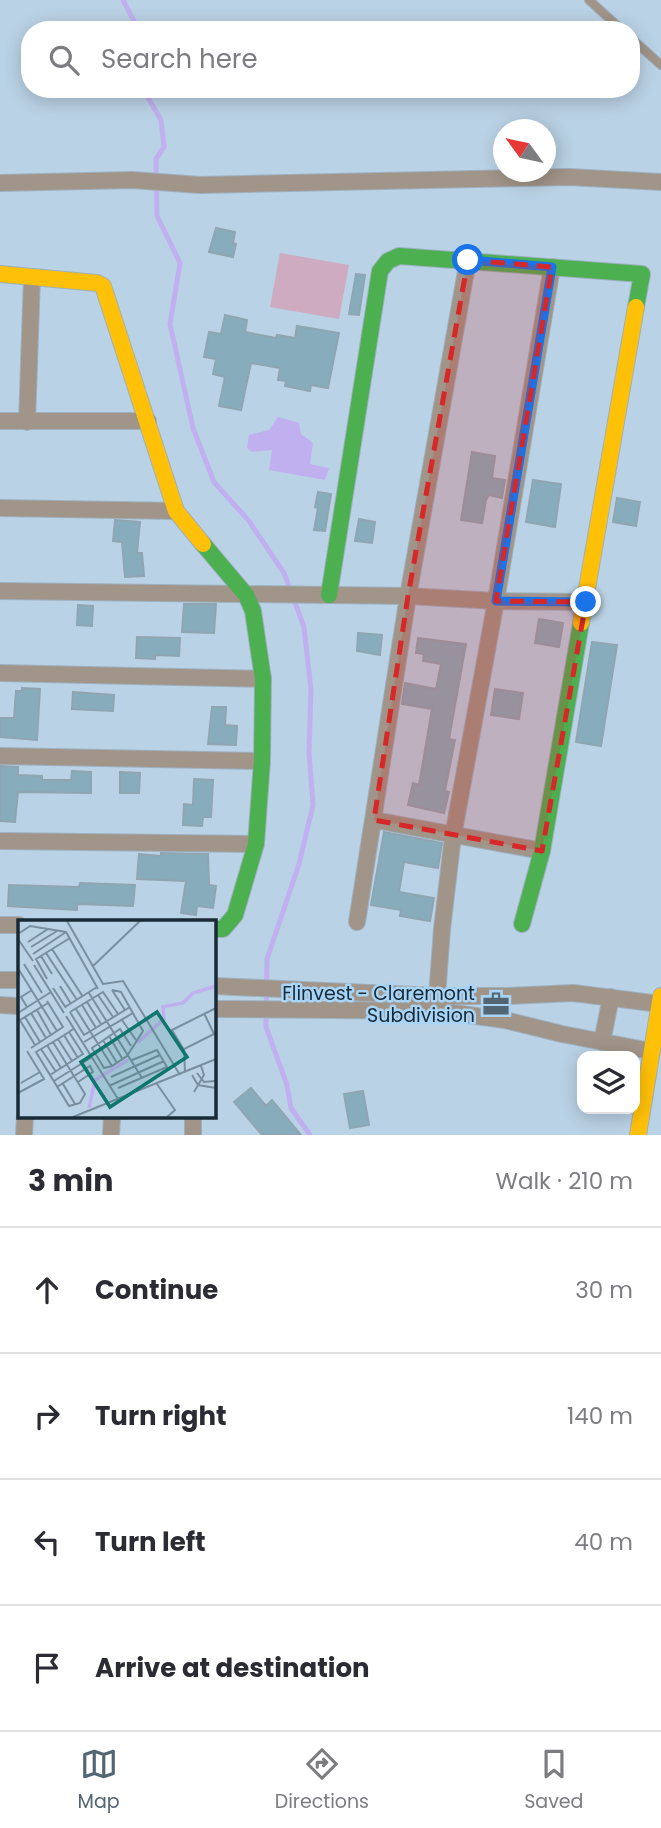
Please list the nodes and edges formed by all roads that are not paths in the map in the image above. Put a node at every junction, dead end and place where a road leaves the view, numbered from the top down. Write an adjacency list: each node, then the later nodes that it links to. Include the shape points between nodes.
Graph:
1 (589, 0): 2 (lane)
2 (612, 21)
3 (640, 46): 4 (lane)
4 (661, 65)
5 (661, 182): 6 (street, via 569,177 200,185 132,180)
6 (0, 183)
7 (468, 260): 8 (street); 18 (street, via 399,256 380,271); 19 (street)
8 (552, 267): 20 (street); 21 (street, via 642,274)
9 (0, 274): 10 (street)
10 (32, 277): 12 (street, via 103,286); 13 (street)
11 (0, 421): 13 (street)
12 (148, 421): 13 (street); 15 (street)
13 (27, 422)
14 (0, 508): 15 (street)
15 (176, 511): 17 (street)
16 (0, 591): 17 (street)
17 (246, 595): 18 (street); 23 (street, via 253,611)
18 (321, 595): 19 (street)
19 (408, 596): 20 (street); 26 (street)
20 (496, 601): 21 (street); 27 (street)
21 (586, 602): 30 (street)
22 (0, 673): 23 (street)
23 (263, 679): 25 (street)
24 (0, 756): 25 (street)
25 (262, 761): 29 (street)
26 (374, 820): 27 (street); 31 (street)
27 (453, 836): 30 (street); 41 (street)
28 (0, 841): 29 (street)
29 (256, 844): 35 (street, via 235,915 223,929)
30 (542, 851): 32 (street)
31 (357, 922)
32 (522, 924)
33 (0, 925): 34 (street)
34 (18, 926)
35 (215, 929)
36 (0, 979): 37 (street)
37 (18, 980)
38 (215, 986): 41 (street)
39 (611, 997): 40 (street); 41 (street, via 573,993); 46 (street)
40 (660, 1000): 45 (street)
41 (438, 1003): 44 (street); 46 (street)
42 (0, 1005): 43 (street)
43 (18, 1006)
44 (215, 1009)
45 (658, 1029): 47 (street)
46 (602, 1042): 47 (street)
47 (650, 1051): 48 (street)
48 (638, 1135)

